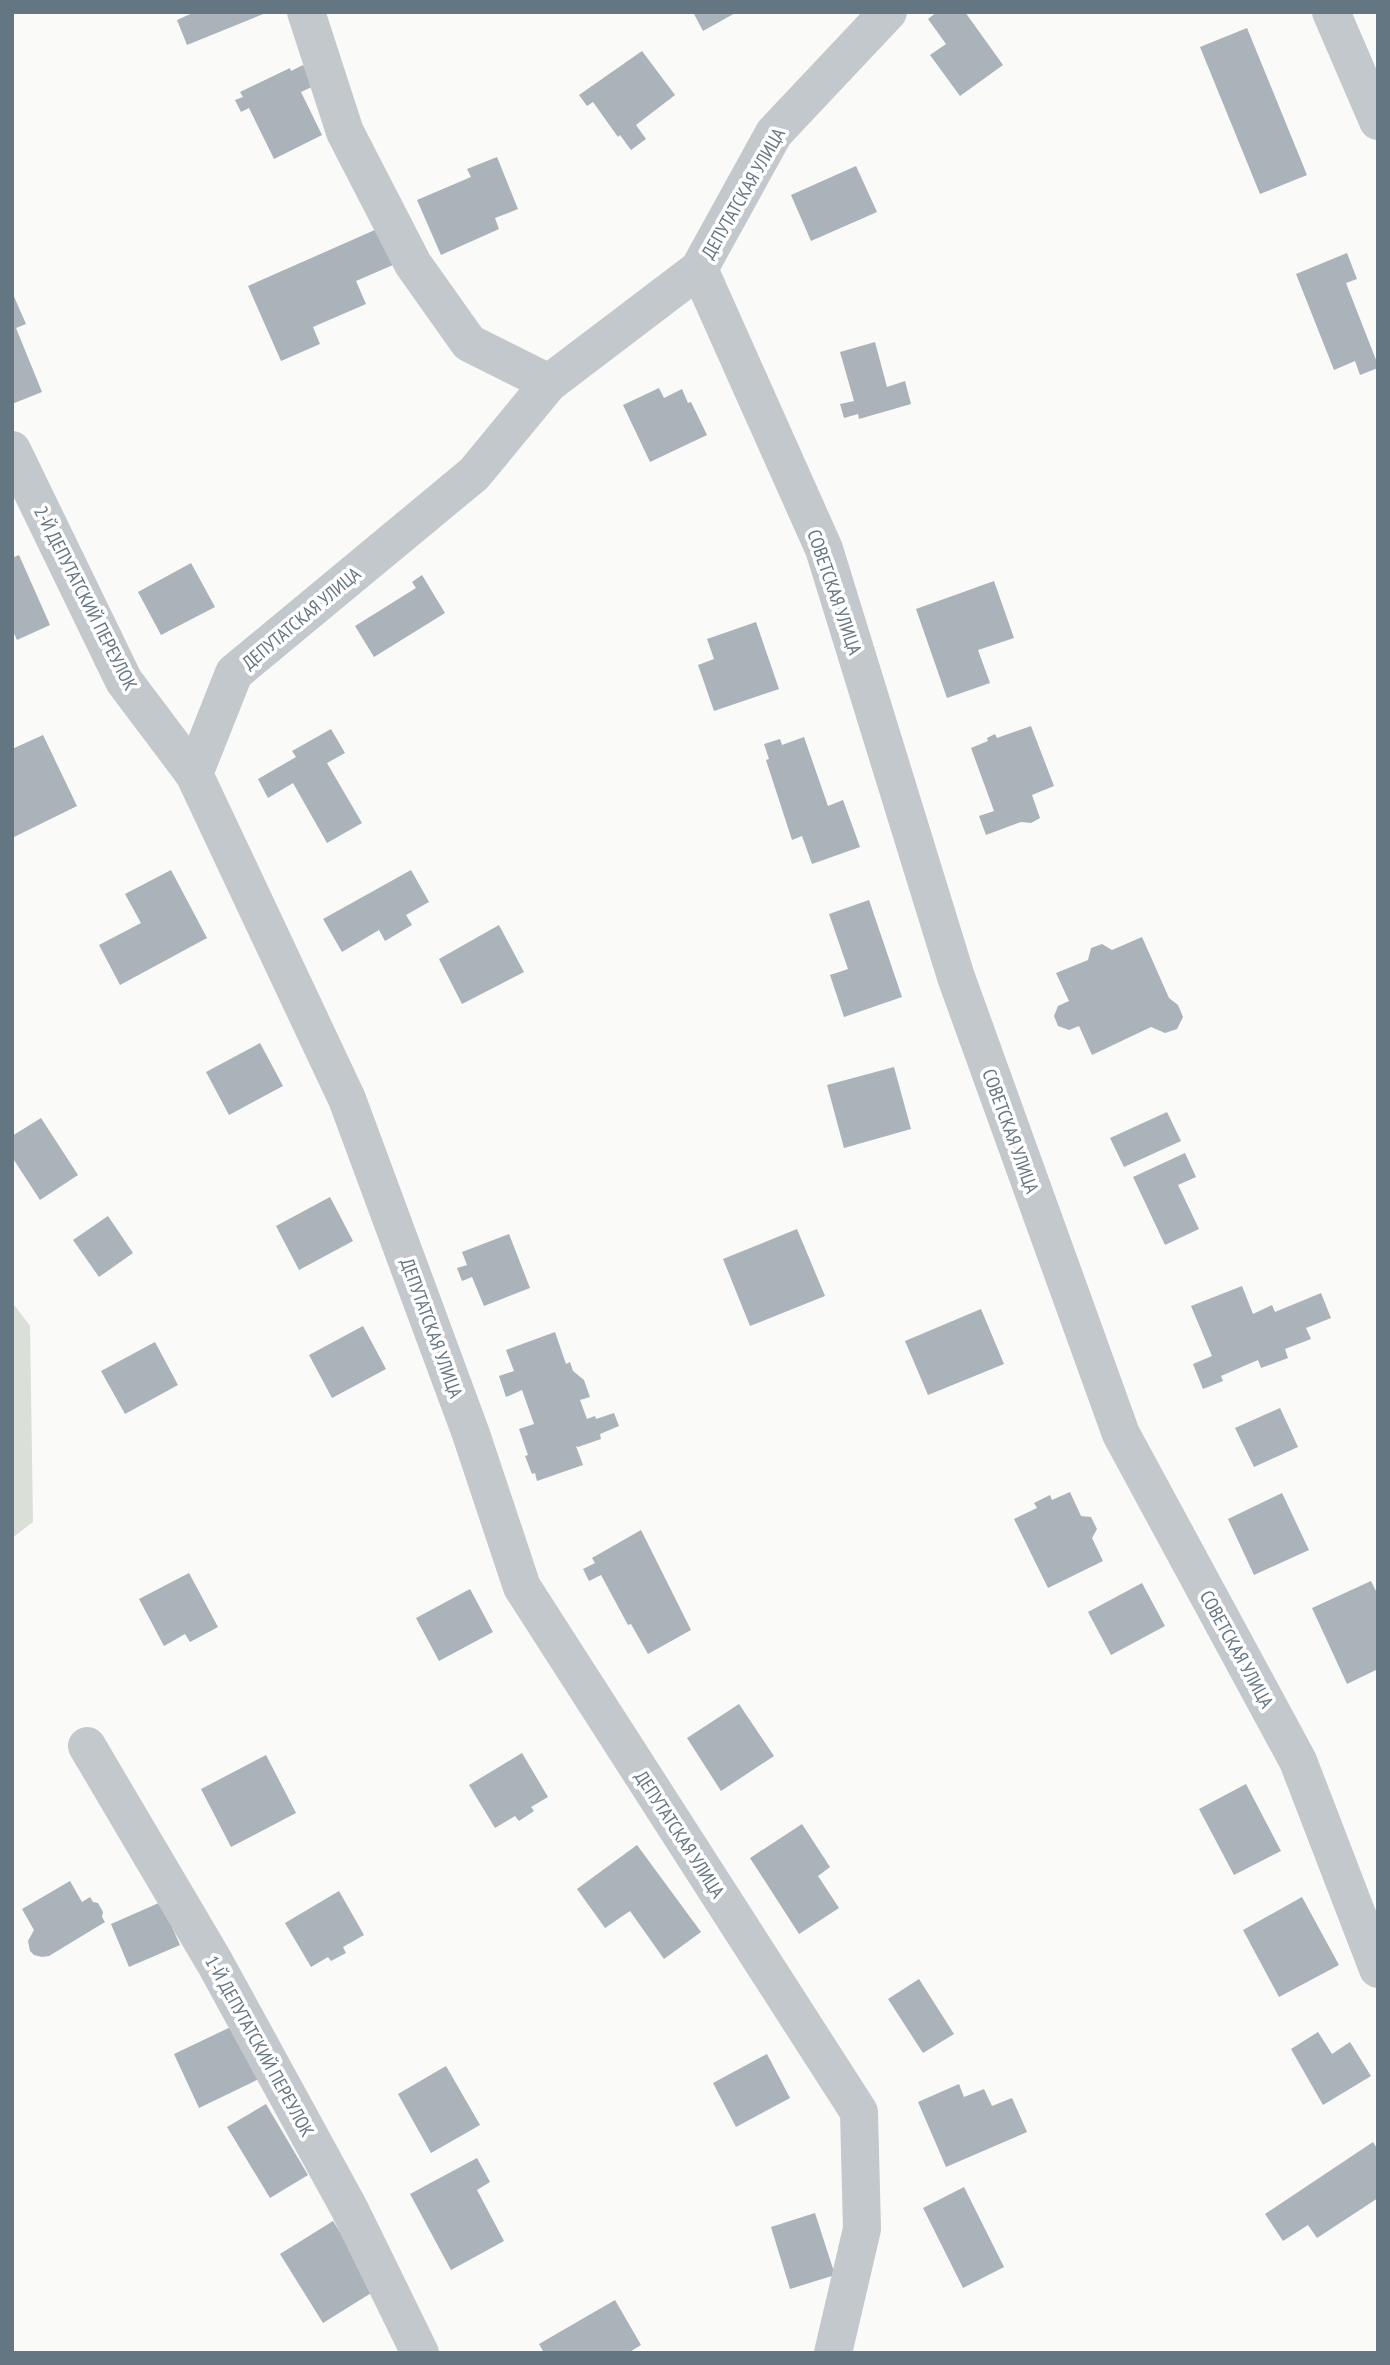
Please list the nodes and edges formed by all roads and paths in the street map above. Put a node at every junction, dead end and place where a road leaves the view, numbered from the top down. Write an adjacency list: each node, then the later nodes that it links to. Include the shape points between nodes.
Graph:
1 (306, 12): 6 (street, via 345,132 413,264 468,343)
2 (888, 12): 5 (street, ДЕПУТАТСКАЯ УЛИЦА, via 774,133)
3 (1331, 12): 4 (street)
4 (1378, 121)
5 (699, 269): 6 (street, ДЕПУТАТСКАЯ УЛИЦА); 10 (street, СОВЕТСКАЯ УЛИЦА, via 824,549 956,977 1121,1434 1298,1760)
6 (549, 383): 8 (street, ДЕПУТАТСКАЯ УЛИЦА, via 474,474 234,673)
7 (12, 450): 8 (street, 2-Й ДЕПУТАТСКИЙ ПЕРЕУЛОК, via 124,681)
8 (194, 774): 12 (street, ДЕПУТАТСКАЯ УЛИЦА, via 347,1099 471,1434 522,1587 859,2112 862,2229)
9 (87, 1746): 11 (street, 1-Й ДЕПУТАТСКИЙ ПЕРЕУЛОК, via 215,1964 349,2208)
10 (1378, 1969)
11 (420, 2353)
12 (833, 2353)

